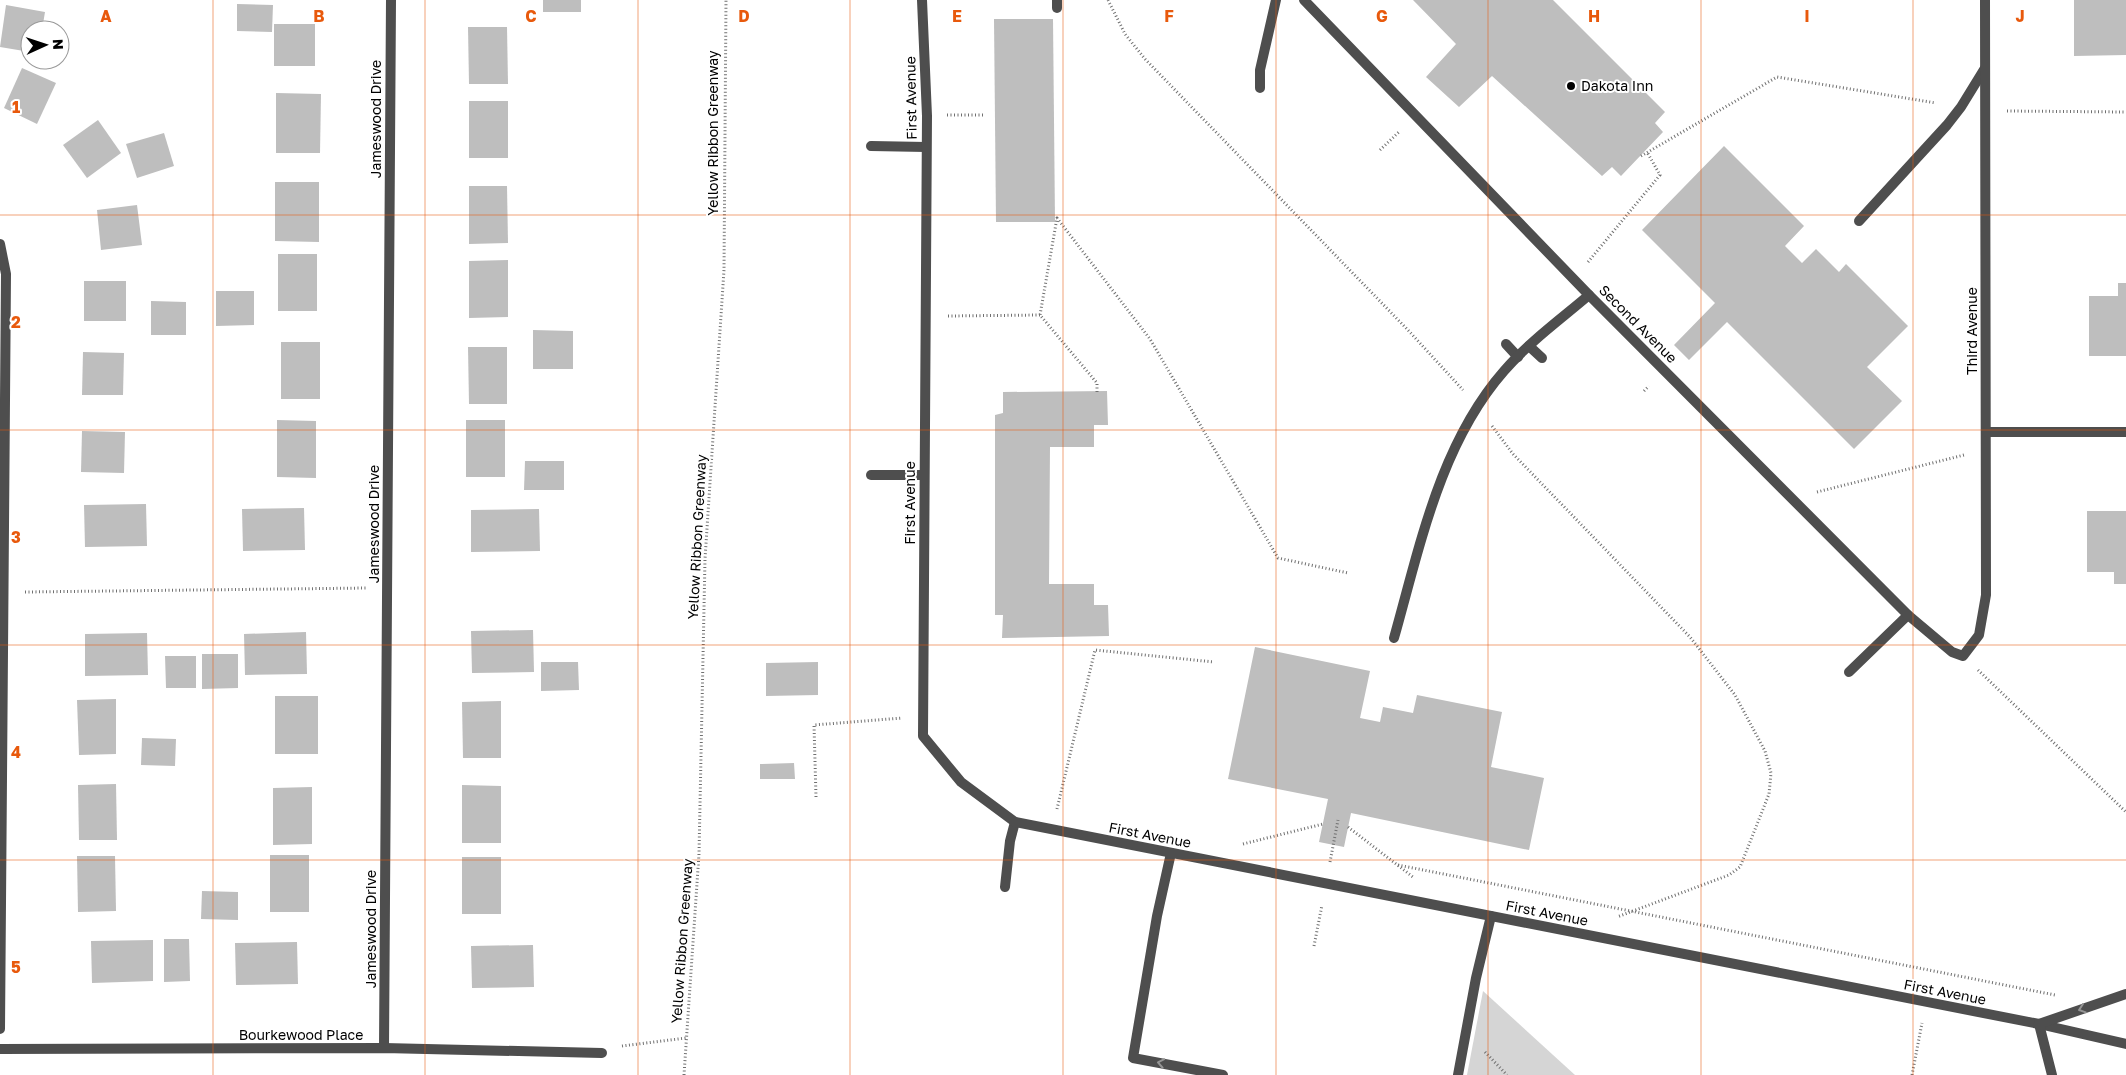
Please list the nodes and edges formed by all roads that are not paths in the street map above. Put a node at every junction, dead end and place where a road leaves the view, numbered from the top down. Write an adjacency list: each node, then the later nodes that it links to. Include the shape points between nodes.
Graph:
1 (391, 0): 34 (street, Jameswood Drive)
2 (922, 0): 9 (street, First Avenue)
3 (1276, 0): 7 (street, via 1260,70)
4 (1304, 0): 12 (street, Second Avenue)
5 (1985, 0): 6 (street, Third Avenue)
6 (1985, 68): 10 (street, via 1947,125); 17 (street, Third Avenue)
7 (1260, 88)
8 (871, 146): 9 (street)
9 (926, 147): 19 (street, First Avenue)
10 (1859, 222)
11 (0, 244): 24 (street, via 6,274)
12 (1589, 295): 14 (street); 21 (street, Second Avenue)
13 (1506, 344): 15 (street)
14 (1529, 346): 15 (street); 16 (street)
15 (1518, 357): 22 (street, via 1478,406 1451,457 1428,514)
16 (1542, 358)
17 (1986, 432): 18 (street); 23 (street, Third Avenue, via 1986,595 1979,635)
18 (2126, 432)
19 (924, 475): 20 (street); 26 (street, First Avenue, via 923,736 961,782)
20 (871, 476)
21 (1908, 615): 23 (street, Second Avenue, via 1952,652); 25 (street)
22 (1394, 638)
23 (1963, 656)
24 (2, 669): 32 (street)
25 (1849, 672)
26 (1015, 822): 27 (street, First Avenue); 28 (street)
27 (1171, 853): 29 (street, First Avenue); 37 (street, one-way to 27, via 1132,1058)
28 (1005, 887)
29 (1491, 916): 31 (street, First Avenue); 38 (street)
30 (2126, 994): 31 (street, one-way to 31)
31 (2039, 1024): 33 (street, First Avenue); 39 (street)
32 (0, 1029)
33 (2126, 1044)
34 (384, 1048): 35 (street, Bourkewood Place); 36 (street, Bourkewood Place)
35 (0, 1049)
36 (602, 1053)
37 (1223, 1075)
38 (1458, 1075)
39 (2052, 1075)

